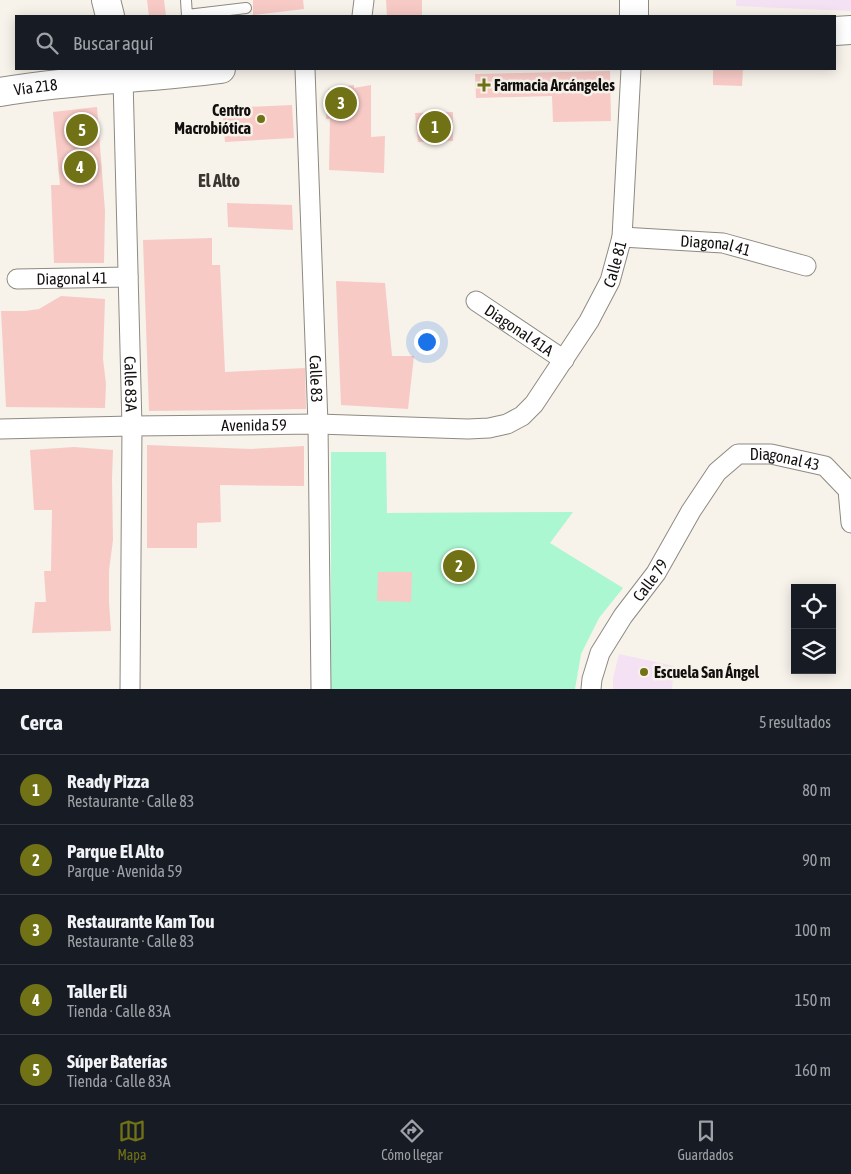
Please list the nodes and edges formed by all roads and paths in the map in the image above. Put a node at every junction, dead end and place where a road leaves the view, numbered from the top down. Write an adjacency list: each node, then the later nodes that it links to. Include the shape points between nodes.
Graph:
1 (106, 0): 6 (main road)
2 (186, 0): 7 (lane)
3 (364, 0): 9 (street)
4 (634, 0): 10 (main road)
5 (246, 8): 8 (lane)
6 (110, 15)
7 (187, 15)
8 (194, 15)
9 (362, 15)
10 (634, 15)
11 (851, 30): 12 (main road)
12 (836, 31)
13 (206, 70): 16 (main road, Vía 218)
14 (305, 70): 25 (street, Calle 83)
15 (631, 70): 19 (street, Calle 81)
16 (192, 71): 17 (main road, Vía 218)
17 (122, 74): 18 (main road, Vía 218); 21 (street, Calle 83A)
18 (0, 92)
19 (622, 238): 20 (street, Diagonal 41, via 723,243); 24 (street, Calle 81, via 610,281)
20 (806, 266)
21 (128, 277): 22 (street, Diagonal 41); 27 (street, Calle 83A)
22 (17, 278)
23 (476, 301): 24 (street, Diagonal 41A)
24 (564, 360): 26 (street, Calle 81, via 534,404)
25 (318, 424): 26 (street, Avenida 59, via 468,428); 27 (street, Avenida 59); 32 (street, Calle 83)
26 (507, 424)
27 (132, 426): 28 (street, Avenida 59); 31 (street, Calle 83A)
28 (0, 429)
29 (717, 472): 30 (street, Diagonal 43, via 738,454 771,454 825,466 848,490); 33 (street, Calle 79, via 656,573 600,653)
30 (851, 523)
31 (130, 689)
32 (321, 689)
33 (591, 689)

